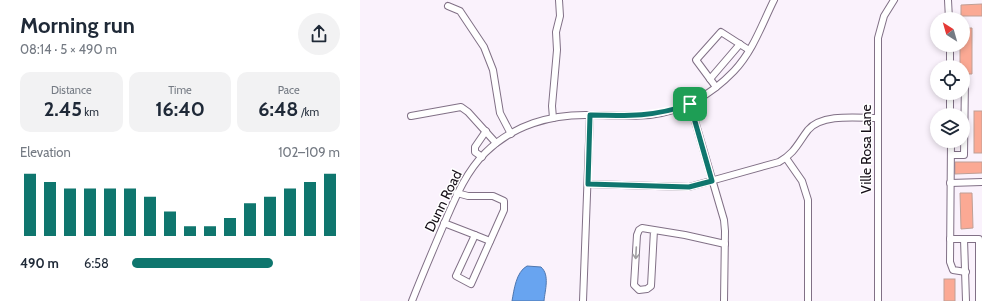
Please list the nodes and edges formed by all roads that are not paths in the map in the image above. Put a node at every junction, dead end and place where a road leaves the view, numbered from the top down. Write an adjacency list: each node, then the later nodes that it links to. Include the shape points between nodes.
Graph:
1 (559, 0): 15 (street)
2 (774, 0): 8 (street, Dunn Road)
3 (894, 0): 16 (street, Ville Rosa Lane, via 884,16 878,38)
4 (948, 0): 6 (street)
5 (448, 6): 18 (street, via 460,11 484,47 493,70 500,113)
6 (949, 12)
7 (740, 44): 8 (street); 9 (street); 9 (street, via 721,32 696,60)
8 (749, 50): 10 (street, Dunn Road, via 734,70)
9 (710, 79): 10 (street)
10 (716, 87): 12 (street, Dunn Road)
11 (965, 100): 21 (street, via 964,155)
12 (690, 104): 13 (street, Dunn Road, via 651,115); 24 (street)
13 (590, 115): 15 (street, Dunn Road); 27 (street)
14 (411, 116): 17 (street, via 461,107)
15 (553, 118): 18 (street, Dunn Road, via 534,123)
16 (878, 118): 23 (street, via 836,118 819,122 808,130 800,144); 41 (street, Ville Rosa Lane)
17 (486, 131): 19 (street); 22 (street, via 475,147 475,152)
18 (511, 134): 19 (street, Dunn Road)
19 (496, 143): 22 (street, Dunn Road)
20 (951, 148): 21 (street)
21 (951, 155): 25 (street)
22 (482, 157): 28 (street, Dunn Road, via 468,174)
23 (786, 158): 24 (street); 40 (street, via 802,181 808,200)
24 (712, 181): 27 (street, via 689,187); 35 (street, via 724,220)
25 (950, 182): 26 (street); 32 (street)
26 (982, 182)
27 (588, 184): 38 (street)
28 (457, 194): 29 (street, Dunn Road); 34 (street, via 493,196 504,201 504,210)
29 (444, 224): 31 (street); 37 (street, Dunn Road)
30 (654, 230): 30 (street, one-way to 30, via 642,228 636,235 634,285 639,290 651,286); 35 (street)
31 (475, 235): 34 (street); 34 (street, via 456,276 471,284)
32 (950, 239): 33 (street); 36 (street, via 950,262 953,270)
33 (964, 239): 36 (street); 43 (street, via 979,239)
34 (490, 241)
35 (725, 244): 39 (street)
36 (966, 272): 42 (street)
37 (412, 301)
38 (583, 301)
39 (724, 301)
40 (808, 301)
41 (878, 301)
42 (966, 301)
43 (979, 301)

